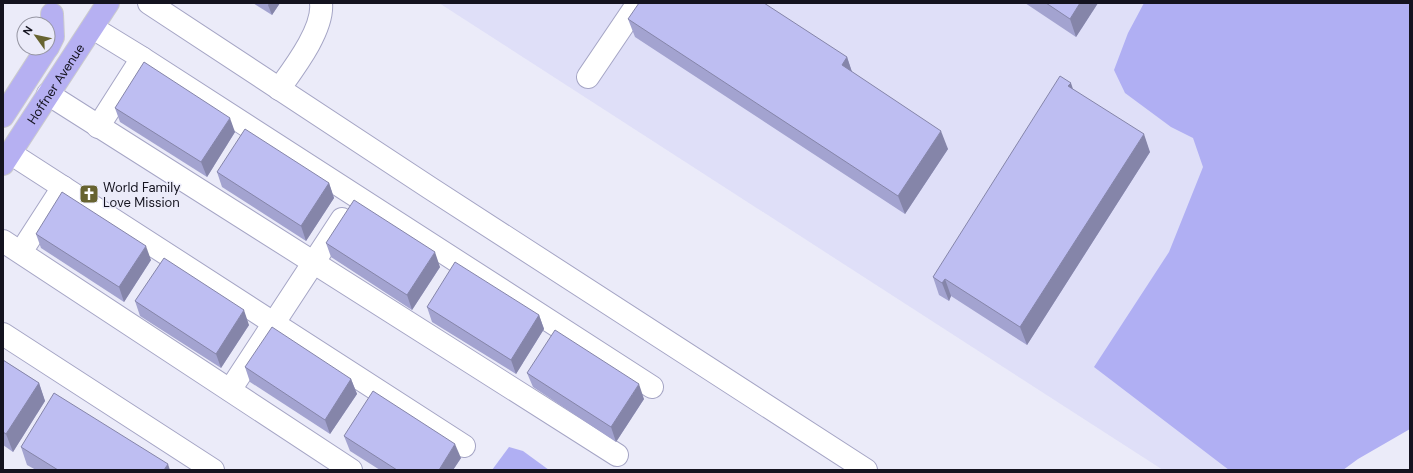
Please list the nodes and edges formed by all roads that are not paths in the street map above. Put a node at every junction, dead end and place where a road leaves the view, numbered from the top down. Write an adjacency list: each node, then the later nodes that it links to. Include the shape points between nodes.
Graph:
1 (108, 3): 5 (main road, Hoffner Avenue)
2 (150, 3): 10 (lane)
3 (321, 3): 10 (lane, via 322,11 305,53)
4 (638, 3): 9 (lane)
5 (93, 28): 8 (lane); 12 (main road, Hoffner Avenue)
6 (26, 56): 11 (main road)
7 (42, 56): 13 (main road)
8 (142, 58): 14 (lane); 17 (lane)
9 (588, 77)
10 (279, 89): 29 (lane)
11 (3, 91)
12 (48, 94): 14 (lane); 15 (main road, Hoffner Avenue)
13 (3, 116)
14 (98, 126): 20 (lane)
15 (6, 159): 16 (lane)
16 (63, 187): 19 (lane); 21 (lane)
17 (357, 197): 20 (lane); 23 (lane)
18 (3, 241): 19 (lane)
19 (21, 252): 24 (lane)
20 (314, 263): 21 (lane); 26 (lane)
21 (274, 324): 24 (lane); 25 (lane)
22 (3, 334): 27 (lane)
23 (652, 387)
24 (230, 390): 28 (lane)
25 (464, 446)
26 (617, 455)
27 (213, 470)
28 (351, 470)
29 (866, 470)

